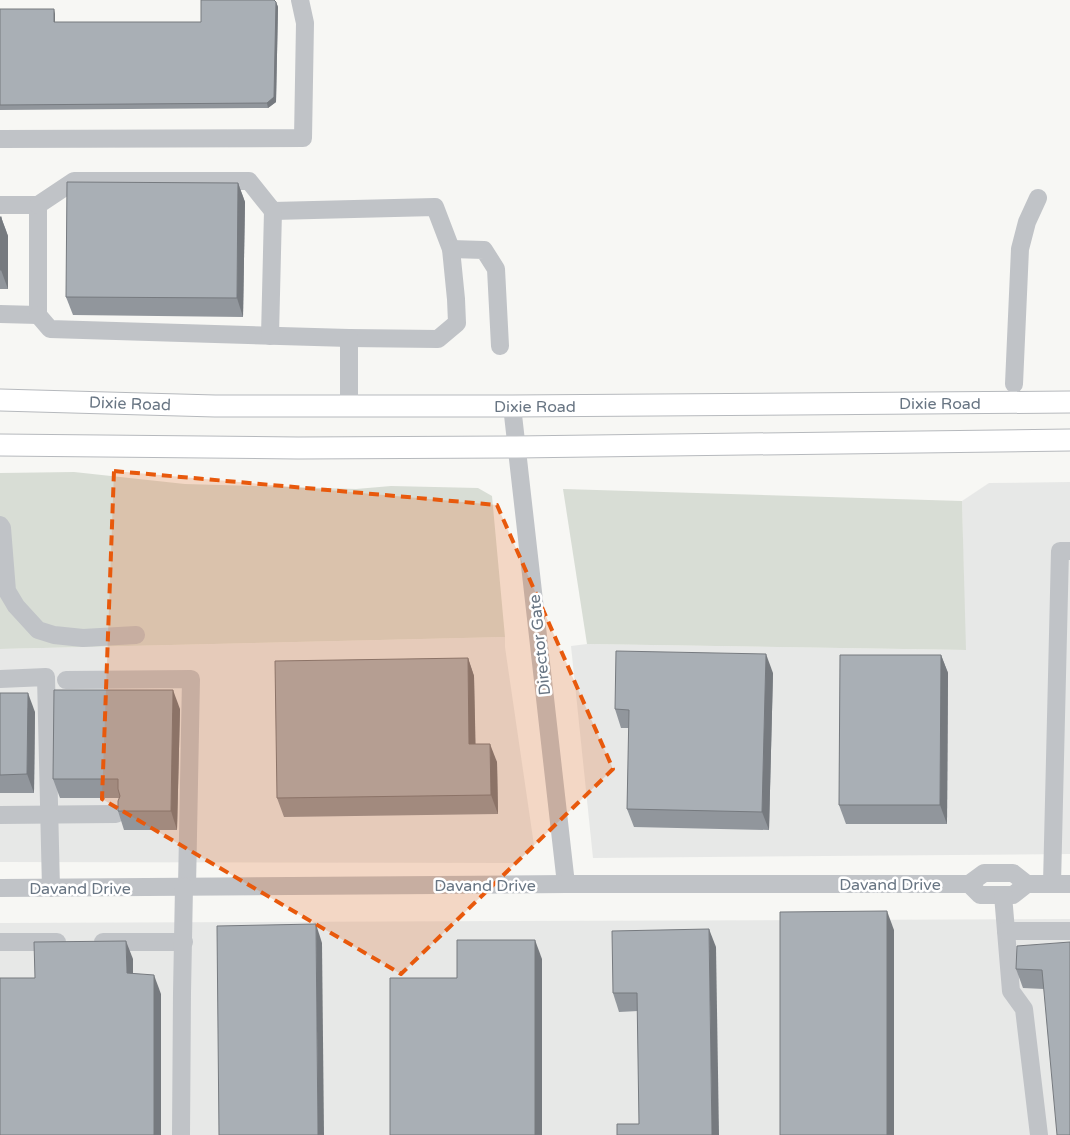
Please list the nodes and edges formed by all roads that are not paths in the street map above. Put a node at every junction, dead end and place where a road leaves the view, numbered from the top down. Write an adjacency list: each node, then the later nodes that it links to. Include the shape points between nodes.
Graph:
1 (300, 0): 2 (street, via 305,23 303,138)
2 (0, 139)
3 (1038, 198): 13 (street, via 1020,249)
4 (0, 205): 5 (street)
5 (38, 205): 6 (street, via 74,180 249,181); 9 (street)
6 (273, 211): 7 (street, via 435,207); 10 (street)
7 (450, 249): 11 (street, via 457,323 438,339); 12 (street, via 484,250 496,269)
8 (0, 314): 9 (street)
9 (38, 315): 10 (street, via 50,329)
10 (270, 336): 11 (street)
11 (349, 338): 16 (street)
12 (500, 346)
13 (1014, 384)
14 (0, 400): 16 (main road, Dixie Road)
15 (1070, 402): 17 (main road, Dixie Road)
16 (349, 406): 17 (main road, Dixie Road)
17 (512, 406): 20 (street, Director Gate)
18 (1070, 440): 20 (main road)
19 (0, 445): 20 (main road)
20 (516, 447): 30 (street, Director Gate)
21 (0, 525): 23 (street, via 7,591 38,630 83,638)
22 (1070, 551): 26 (street, via 1060,551)
23 (136, 635)
24 (0, 679): 27 (street, via 46,677)
25 (66, 680): 35 (street, via 191,679)
26 (1063, 695): 33 (street)
27 (49, 814): 28 (street); 29 (street); 37 (street)
28 (116, 814)
29 (0, 815)
30 (566, 884): 31 (street, Davand Drive); 35 (street, Davand Drive)
31 (969, 884): 32 (street, Davand Drive, via 984,873 1013,873); 38 (street, Davand Drive, via 980,895)
32 (1027, 884): 33 (street, Davand Drive); 38 (street, Davand Drive, via 1013,894)
33 (1052, 884): 34 (street, Davand Drive)
34 (1070, 884)
35 (186, 887): 37 (street, Davand Drive); 42 (street)
36 (0, 888): 37 (street, Davand Drive)
37 (51, 888)
38 (1003, 894): 39 (street)
39 (1006, 931): 40 (street); 44 (street, via 1012,991 1024,1009)
40 (1070, 931)
41 (0, 942): 42 (street)
42 (184, 942): 43 (street)
43 (181, 1135)
44 (1039, 1135)

